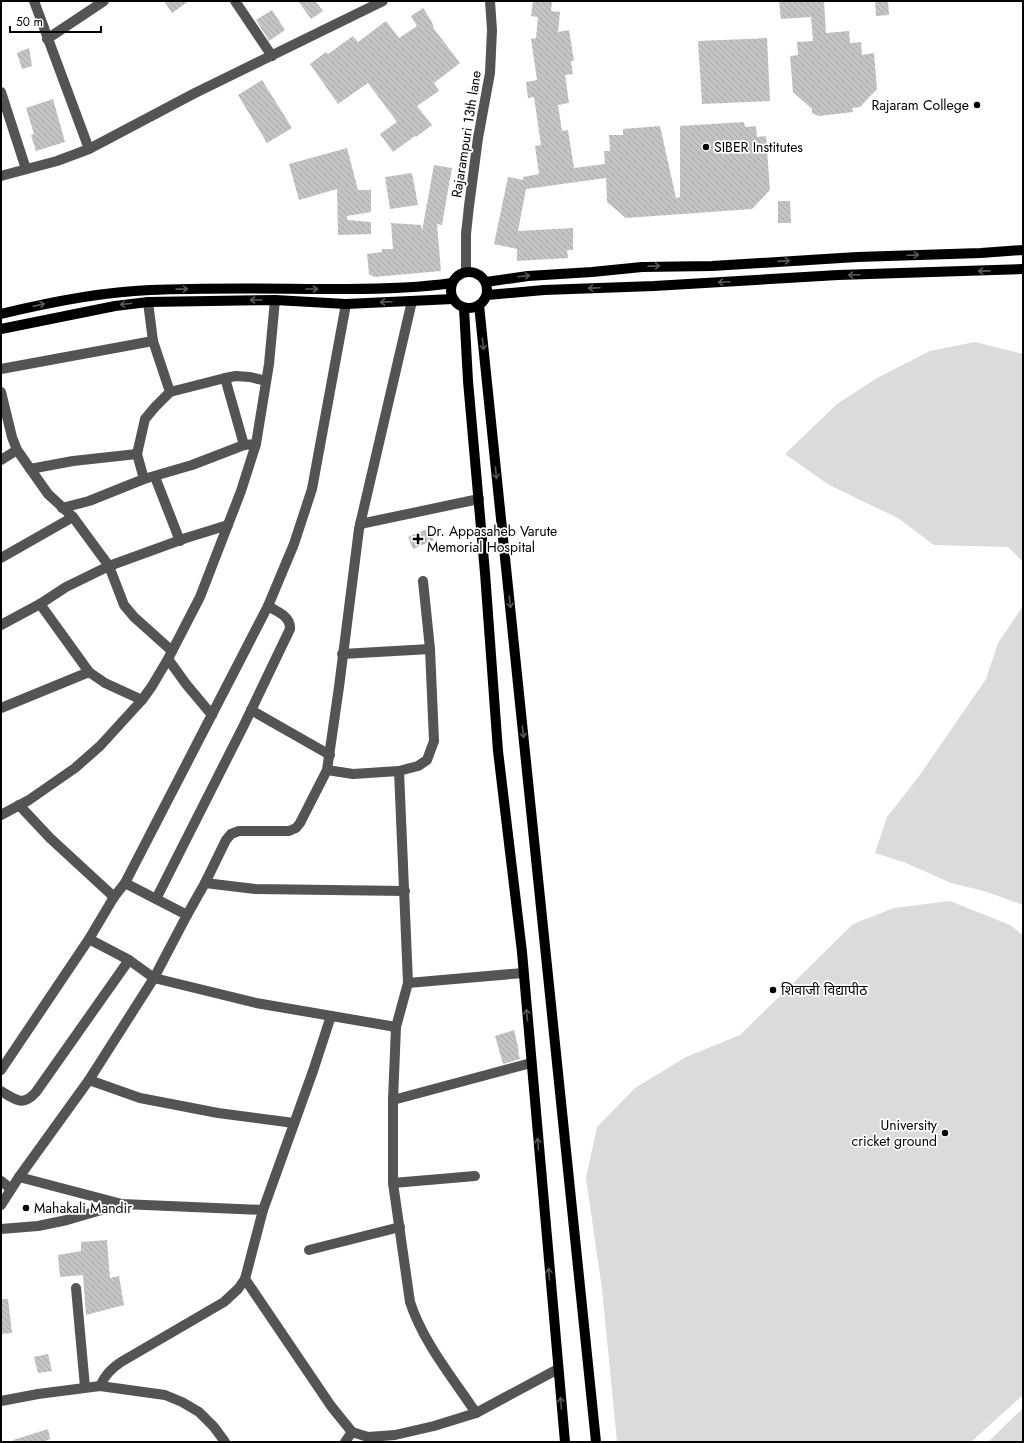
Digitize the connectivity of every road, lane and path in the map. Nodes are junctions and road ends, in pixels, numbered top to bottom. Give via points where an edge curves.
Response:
1 (34, 1) edge
2 (104, 1) edge
3 (235, 1) edge
4 (384, 1) edge
5 (490, 1) edge
6 (47, 40) junction
7 (272, 56) junction
8 (1, 92) edge
9 (89, 149) junction
10 (26, 169) junction
11 (1, 176) edge
12 (1023, 250) edge
13 (1023, 270) edge
14 (466, 271) junction
15 (486, 282) junction
16 (452, 283) junction
17 (487, 295) junction
18 (453, 299) junction
19 (275, 300) junction
20 (412, 301) junction
21 (148, 302) junction
22 (346, 304) junction
23 (479, 305) junction
24 (464, 308) junction
25 (1, 314) edge
26 (1, 329) edge
27 (153, 341) junction
28 (1, 369) edge
29 (225, 378) junction
30 (266, 381) junction
31 (1, 392) edge
32 (170, 392) junction
33 (256, 444) junction
34 (244, 445) junction
35 (17, 450) junction
36 (137, 454) junction
37 (1, 460) edge
38 (30, 469) junction
39 (155, 477) junction
40 (144, 480) junction
41 (479, 499) junction
42 (62, 508) junction
43 (72, 517) junction
44 (360, 524) junction
45 (228, 525) junction
46 (180, 541) junction
47 (1, 558) edge
48 (109, 566) junction
49 (423, 581) dead end
50 (40, 604) junction
51 (268, 606) junction
52 (1, 625) edge
53 (430, 649) junction
54 (342, 654) junction
55 (170, 655) junction
56 (89, 672) junction
57 (142, 700) junction
58 (1, 708) edge
59 (252, 710) junction
60 (212, 715) junction
61 (330, 754) junction
62 (327, 770) junction
63 (399, 771) junction
64 (19, 805) junction
65 (1, 815) edge
66 (125, 882) junction
67 (205, 883) junction
68 (404, 891) junction
69 (114, 897) junction
70 (156, 899) junction
71 (187, 915) junction
72 (89, 939) junction
73 (129, 960) junction
74 (523, 973) junction
75 (154, 978) junction
76 (408, 983) junction
77 (331, 1016) junction
78 (396, 1027) junction
79 (531, 1063) junction
80 (1, 1070) edge
81 (89, 1080) junction
82 (1, 1091) edge
83 (393, 1100) junction
84 (294, 1123) junction
85 (474, 1176) dead end
86 (19, 1177) junction
87 (1, 1181) edge
88 (394, 1183) junction
89 (11, 1189) junction
90 (122, 1204) junction
91 (1, 1205) edge
92 (263, 1210) junction
93 (400, 1227) junction
94 (1, 1229) edge
95 (309, 1250) dead end
96 (245, 1278) junction
97 (76, 1288) dead end
98 (558, 1369) junction
99 (100, 1386) junction
100 (85, 1387) junction
101 (1, 1401) edge
102 (476, 1413) junction
103 (352, 1432) junction
104 (396, 1439) edge
105 (225, 1442) edge
106 (345, 1442) edge
107 (564, 1442) edge
108 (596, 1442) edge

1 - 6 street
2 - 6 street
3 - 7 street
4 - 7 street
5 - 14 street, Rajarampuri 13th lane via 490,73 469,206
6 - 9 street
7 - 9 street
8 - 10 street
9 - 10 street
10 - 11 street
15 -> 12 main road via 642,267 712,266
13 -> 17 main road via 846,275
14 - 15 main road via 479,274
14 - 16 main road via 458,274
15 - 17 main road
16 - 18 main road via 450,289
25 -> 16 main road via 43,304 149,290 381,289
17 - 23 main road
18 - 20 main road
18 - 24 main road
19 -> 21 main road
19 - 22 main road
19 - 30 street
20 -> 22 main road
20 - 44 street
21 -> 26 main road via 115,306
21 - 27 street
22 - 51 street via 312,489 294,544
23 - 24 main road
23 -> 108 main road
24 - 41 main road
27 - 28 street
27 - 32 street
29 - 30 street via 250,377
29 - 32 street
29 - 34 street
30 - 33 street
31 - 35 street
32 - 36 street via 145,419
33 - 34 street
33 - 45 street
34 - 39 street
35 - 37 street
35 - 38 street
36 - 38 street
36 - 40 street
38 - 42 street
39 - 40 street
39 - 46 street
40 - 42 street via 89,501
41 - 44 street
41 - 74 main road via 498,751
42 - 43 street
43 - 47 street
43 - 48 street
44 - 54 street
45 - 46 street
45 - 55 street via 200,597
46 - 48 street
48 - 50 street via 66,587
48 - 55 street via 124,605
49 - 53 street
50 - 52 street
50 - 56 street
51 - 59 street via 289,619 290,629
51 - 60 street
53 - 54 street
53 - 63 street via 434,741 427,760 418,766
54 - 61 street
55 - 57 street
55 - 60 street via 186,684
56 - 57 street via 105,683
56 - 58 street
57 - 64 street via 100,746 75,768
59 - 61 street
59 - 70 street
60 - 66 street
61 - 62 street
62 - 63 street via 353,774
62 - 67 street via 296,828 289,831 239,831 231,834
63 - 68 street
64 - 65 street
64 - 69 street
66 - 69 street
66 - 70 street
67 - 68 street via 291,891
67 - 71 street
68 - 76 street
69 - 72 street
70 - 71 street
71 - 75 street
72 - 73 street
72 - 80 street
73 - 75 street
73 - 82 street via 36,1092 23,1102
74 - 76 street
79 -> 74 main road
75 - 77 street via 256,1003
75 - 81 street
76 - 78 street
77 - 78 street
77 - 84 street
78 - 83 street
79 - 83 street
98 -> 79 main road
81 - 84 street via 140,1098 218,1113
81 - 86 street
83 - 88 street
84 - 92 street
85 - 88 street
86 - 89 street
86 - 90 street
87 - 89 street
88 - 93 street
89 - 91 street
90 - 92 street
90 - 94 street via 68,1220
92 - 96 street
93 - 95 street
93 - 102 street via 410,1302 416,1320
96 - 99 street via 224,1302 121,1362 104,1378
96 - 103 street via 330,1406
97 - 100 street
98 - 102 street
107 -> 98 main road
99 - 100 street
99 - 105 street via 165,1396 182,1402 199,1412
100 - 101 street
102 - 104 street
103 - 104 street via 368,1437
103 - 106 street

